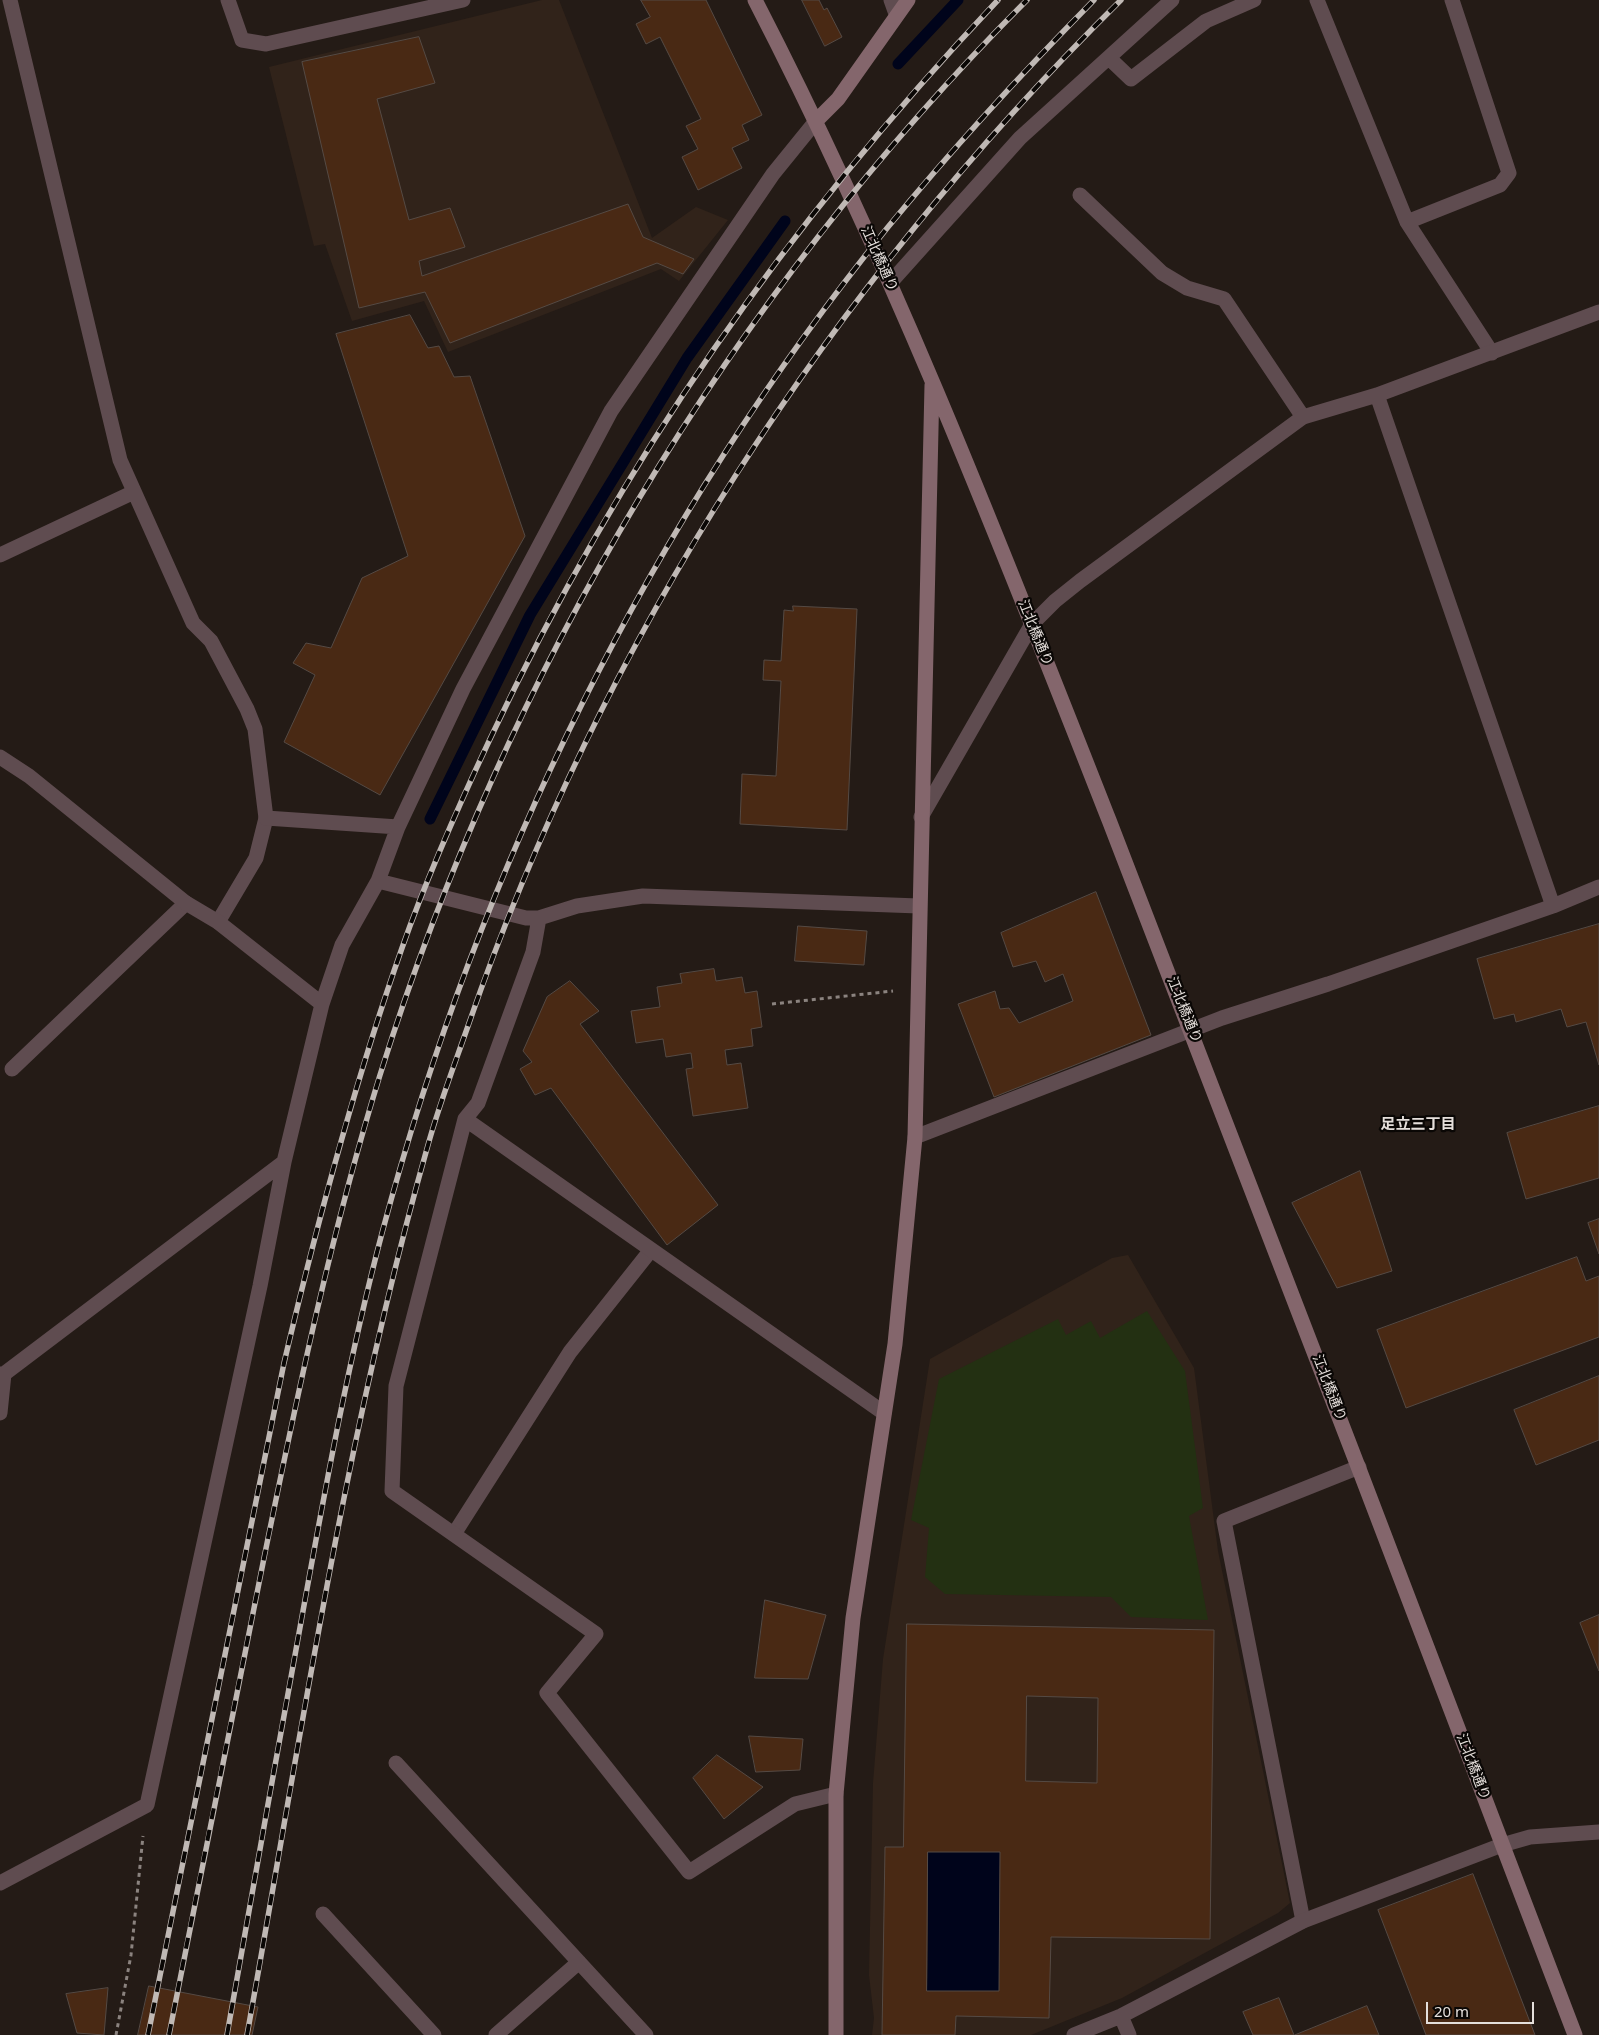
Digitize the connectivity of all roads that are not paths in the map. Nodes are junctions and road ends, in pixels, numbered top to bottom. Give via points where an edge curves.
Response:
1 (10, 0) edge
2 (228, 0) edge
3 (463, 0) edge
4 (755, 0) edge
5 (908, 0) edge
6 (1172, 0) edge
7 (1254, 0) edge
8 (1317, 0) edge
9 (1452, 0) edge
10 (894, 7) edge
11 (1109, 58) junction
12 (816, 121) junction
13 (1080, 196) dead end
14 (1408, 222) junction
15 (890, 283) junction
16 (1599, 312) edge
17 (1492, 353) junction
18 (933, 378) junction
19 (1377, 395) junction
20 (1303, 417) junction
21 (134, 492) junction
22 (0, 555) edge
23 (1032, 624) junction
24 (0, 757) edge
25 (921, 817) junction
26 (266, 818) junction
27 (398, 827) junction
28 (378, 882) junction
29 (1599, 887) edge
30 (186, 902) junction
31 (919, 906) junction
32 (1553, 906) junction
33 (539, 918) junction
34 (218, 922) junction
35 (322, 1004) junction
36 (1192, 1029) junction
37 (12, 1069) dead end
38 (465, 1119) junction
39 (915, 1137) junction
40 (284, 1162) junction
41 (651, 1250) junction
42 (2, 1374) edge
43 (0, 1413) edge
44 (884, 1414) junction
45 (1359, 1467) junction
46 (454, 1534) junction
47 (396, 1762) dead end
48 (836, 1794) junction
49 (1599, 1832) edge
50 (1502, 1845) junction
51 (0, 1883) edge
52 (323, 1914) dead end
53 (1303, 1921) junction
54 (579, 1962) junction
55 (1121, 2016) junction
56 (434, 2035) edge
57 (496, 2035) edge
58 (646, 2035) edge
59 (836, 2035) edge
60 (1074, 2035) edge
61 (1129, 2035) edge
62 (1576, 2035) edge

1 - 21 street via 120,460
2 - 3 street via 242,40 266,44
4 - 12 main road, 江北橋通り
5 - 10 main road
6 - 11 street
7 - 11 street via 1206,21 1131,79
8 - 14 street
9 - 14 street via 1509,173 1500,185
10 - 12 main road via 865,62 838,99
11 - 15 street via 1020,138
12 - 15 main road, 江北橋通り
12 - 27 street via 773,174 612,411 463,690
13 - 20 street via 1162,273 1187,288 1224,299
14 - 17 street
15 - 18 main road, 江北橋通り
16 - 17 street
17 - 19 street
18 - 23 main road, 江北橋通り
18 - 25 main road
19 - 20 street
19 - 32 street
20 - 23 street via 1080,581
21 - 22 street
21 - 26 street via 193,623 211,641 247,709 255,729
23 - 25 street
23 - 36 main road, 江北橋通り
24 - 30 street via 29,776
25 - 31 main road
26 - 27 street
26 - 34 street via 256,858
27 - 28 street
28 - 33 street via 526,918
28 - 35 street via 342,945
29 - 32 street
30 - 34 street
30 - 37 street
31 - 33 street via 643,896 577,906
31 - 39 main road
32 - 36 street
33 - 38 street via 533,952 478,1103
34 - 35 street
35 - 40 street
36 - 39 street
36 - 45 main road, 江北橋通り
38 - 41 street
38 - 46 street via 396,1386 392,1491
39 - 44 main road via 895,1344
40 - 42 street
40 - 51 street via 147,1806
41 - 44 street
41 - 46 street via 570,1352
42 - 43 street
44 - 48 main road via 853,1618
45 - 50 main road, 江北橋通り
45 - 53 street via 1224,1521
46 - 48 street via 596,1634 547,1693 689,1872 795,1804
47 - 54 street
48 - 59 main road
49 - 50 street via 1530,1837
50 - 53 street
50 - 62 main road, 江北橋通り
52 - 56 street
53 - 55 street
54 - 57 street
54 - 58 street
55 - 60 street
55 - 61 street

